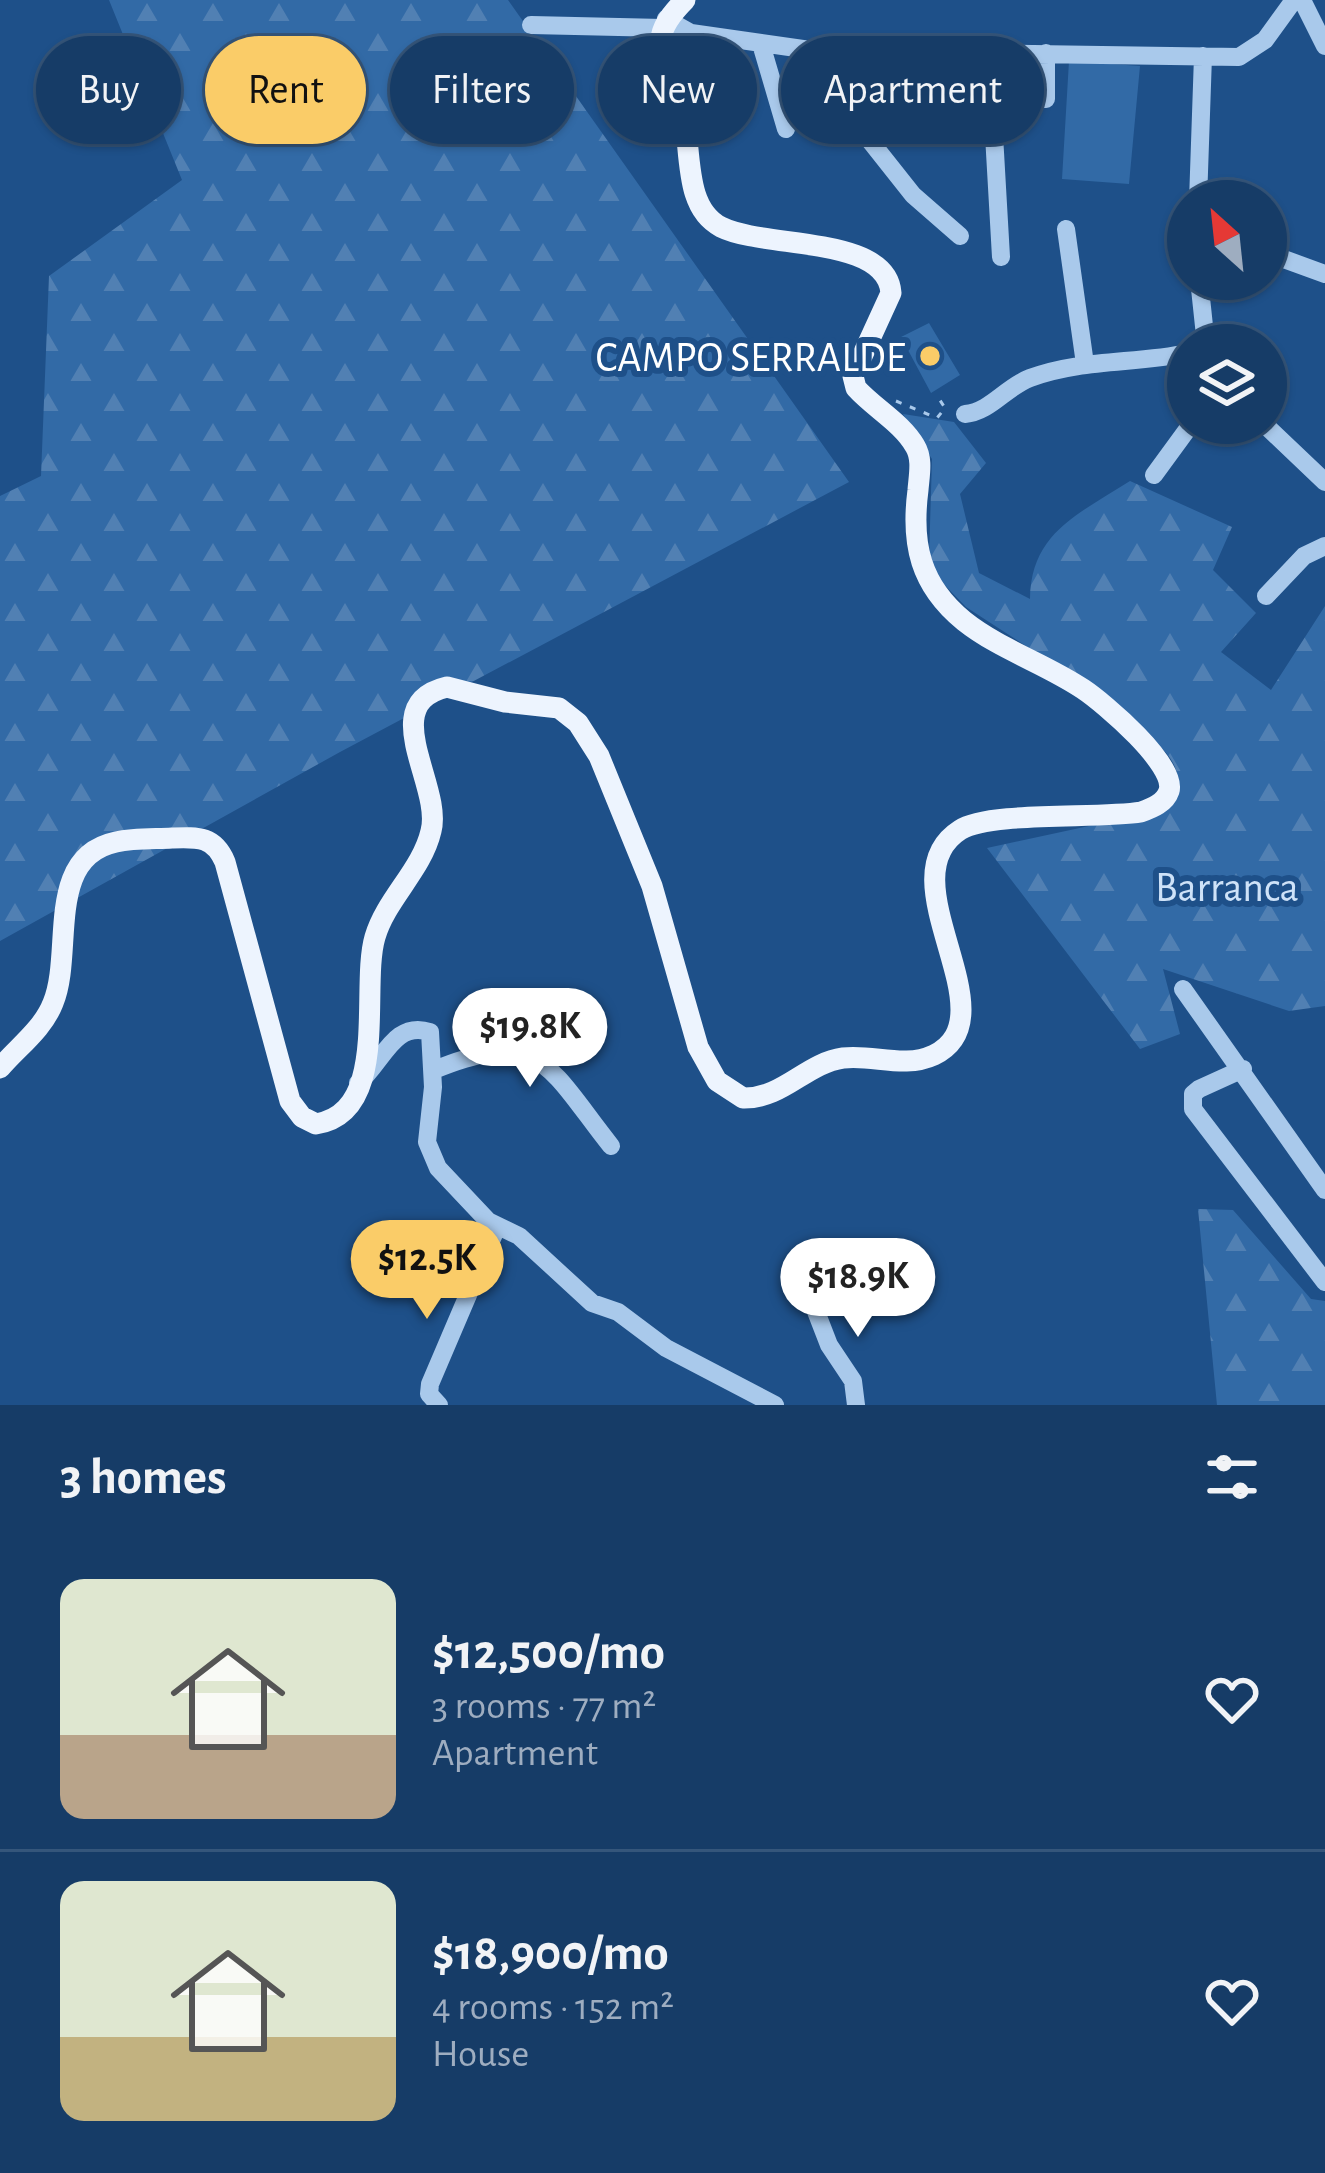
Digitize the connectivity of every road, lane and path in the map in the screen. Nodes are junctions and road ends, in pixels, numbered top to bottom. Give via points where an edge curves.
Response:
1 (685, 0) edge
2 (1298, 0) edge
3 (664, 23) junction
4 (531, 26) dead end
5 (760, 44) junction
6 (781, 46) edge
7 (1325, 46) edge
8 (1046, 53) joint
9 (1203, 56) junction
10 (781, 113) edge
11 (873, 144) edge
12 (1199, 180) edge
13 (1066, 230) dead end
14 (960, 236) dead end
15 (1001, 256) dead end
16 (1287, 260) edge
17 (1325, 274) edge
18 (1167, 355) edge
19 (1085, 364) junction
20 (936, 394) dead end
21 (894, 400) dead end
22 (965, 414) dead end
23 (1177, 444) edge
24 (1285, 444) edge
25 (1154, 475) dead end
26 (1325, 482) edge
27 (1325, 546) edge
28 (1267, 596) dead end
29 (1184, 989) dead end
30 (0, 1068) edge
31 (434, 1070) junction
32 (1244, 1070) junction
33 (358, 1083) junction
34 (611, 1146) dead end
35 (1325, 1190) edge
36 (497, 1227) junction
37 (1325, 1282) edge
38 (805, 1283) dead end
39 (439, 1405) edge
40 (775, 1405) edge
41 (856, 1405) edge

1 - 3 main road
2 - 7 street
2 - 9 street via 1254,51
3 - 4 street
3 - 5 street
3 - 33 main road via 659,42 690,136 701,211 749,238 862,254 890,279 853,376 917,447 914,538 944,600 966,622 1085,691 1161,762 1168,794 1141,812 985,821 955,833 938,853 933,884 961,998 947,1043 904,1062 832,1060 784,1089 743,1098 717,1081 698,1047 652,886 578,723 550,706 438,688 416,706 412,724 432,829 375,937 368,1050
5 - 6 street
5 - 10 street
8 - 9 street
8 - 15 street via 1046,99 992,100
9 - 12 street
11 - 14 street
13 - 19 street
16 - 17 street
18 - 19 street
19 - 22 street via 1028,378
20 - 21 path via 945,408 937,418
23 - 25 street
24 - 26 street
27 - 28 street via 1304,556
29 - 32 street
30 - 33 main road via 55,1000 78,867 117,842 193,837 210,841 225,862 296,1110 316,1124 336,1119 351,1107
31 - 33 street via 432,1036 412,1029
31 - 34 street via 502,1052 532,1055
31 - 36 street via 428,1150
32 - 35 street
32 - 37 street via 1199,1089 1193,1109
36 - 39 street via 430,1384
36 - 40 street via 519,1236 592,1303
38 - 41 street via 853,1381

